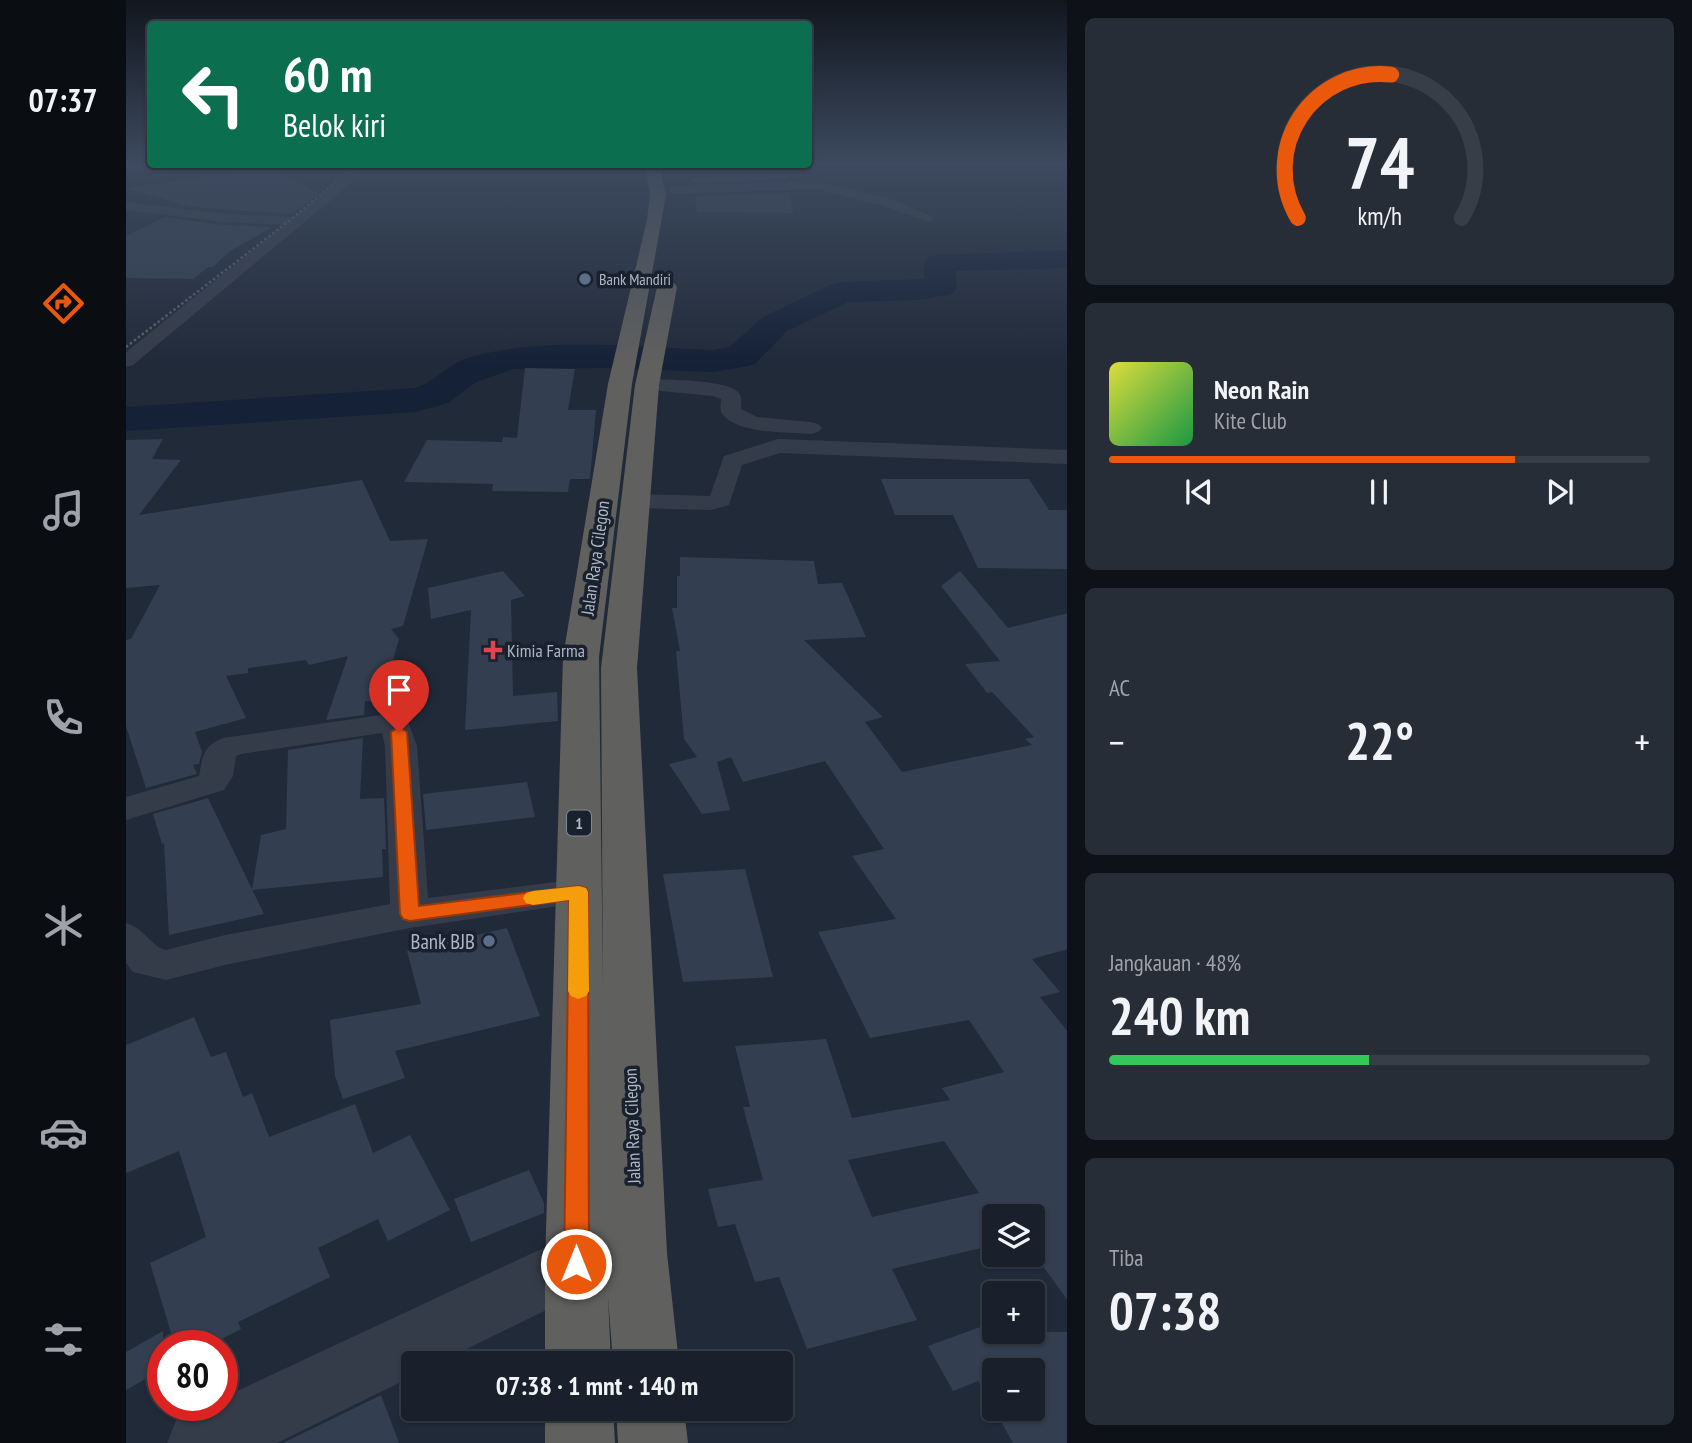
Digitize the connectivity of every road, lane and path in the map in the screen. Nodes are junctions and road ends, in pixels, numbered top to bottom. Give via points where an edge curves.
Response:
1 (286, 230) edge
2 (653, 230) edge
3 (671, 265) dead end
4 (126, 361) edge
5 (637, 368) junction
6 (731, 412) junction
7 (776, 436) junction
8 (1067, 440) edge
9 (1067, 457) edge
10 (732, 461) junction
11 (636, 500) junction
12 (126, 809) edge
13 (579, 892) junction
14 (410, 914) junction
15 (126, 937) edge
16 (606, 1258) junction
17 (582, 1351) edge
18 (641, 1351) edge
19 (579, 1421) edge
20 (651, 1421) edge
21 (202, 1443) edge
22 (580, 1443) edge
23 (653, 1443) edge

1 - 4 street
2 - 5 highway, 1 via 640,300
3 - 5 highway, 1
5 - 6 street via 731,396
5 - 11 highway, Jalan Raya Cilegon / 1
5 - 13 highway, Jalan Raya Cilegon / 1 via 581,657
6 - 7 street
6 - 10 street
7 - 8 street
7 - 9 street
7 - 10 street
10 - 11 street via 721,499 711,503
11 - 16 highway, Jalan Raya Cilegon / 1 via 619,668
12 - 14 street via 212,783 220,751 234,745 392,724 401,746
13 - 14 street
13 - 16 highway, Jalan Raya Cilegon / 1
14 - 15 street via 166,965 147,961
16 - 17 highway, Jalan Raya Cilegon / 1
16 - 18 highway, Jalan Raya Cilegon / 1
16 - 21 street
19 - 22 highway
20 - 23 highway

